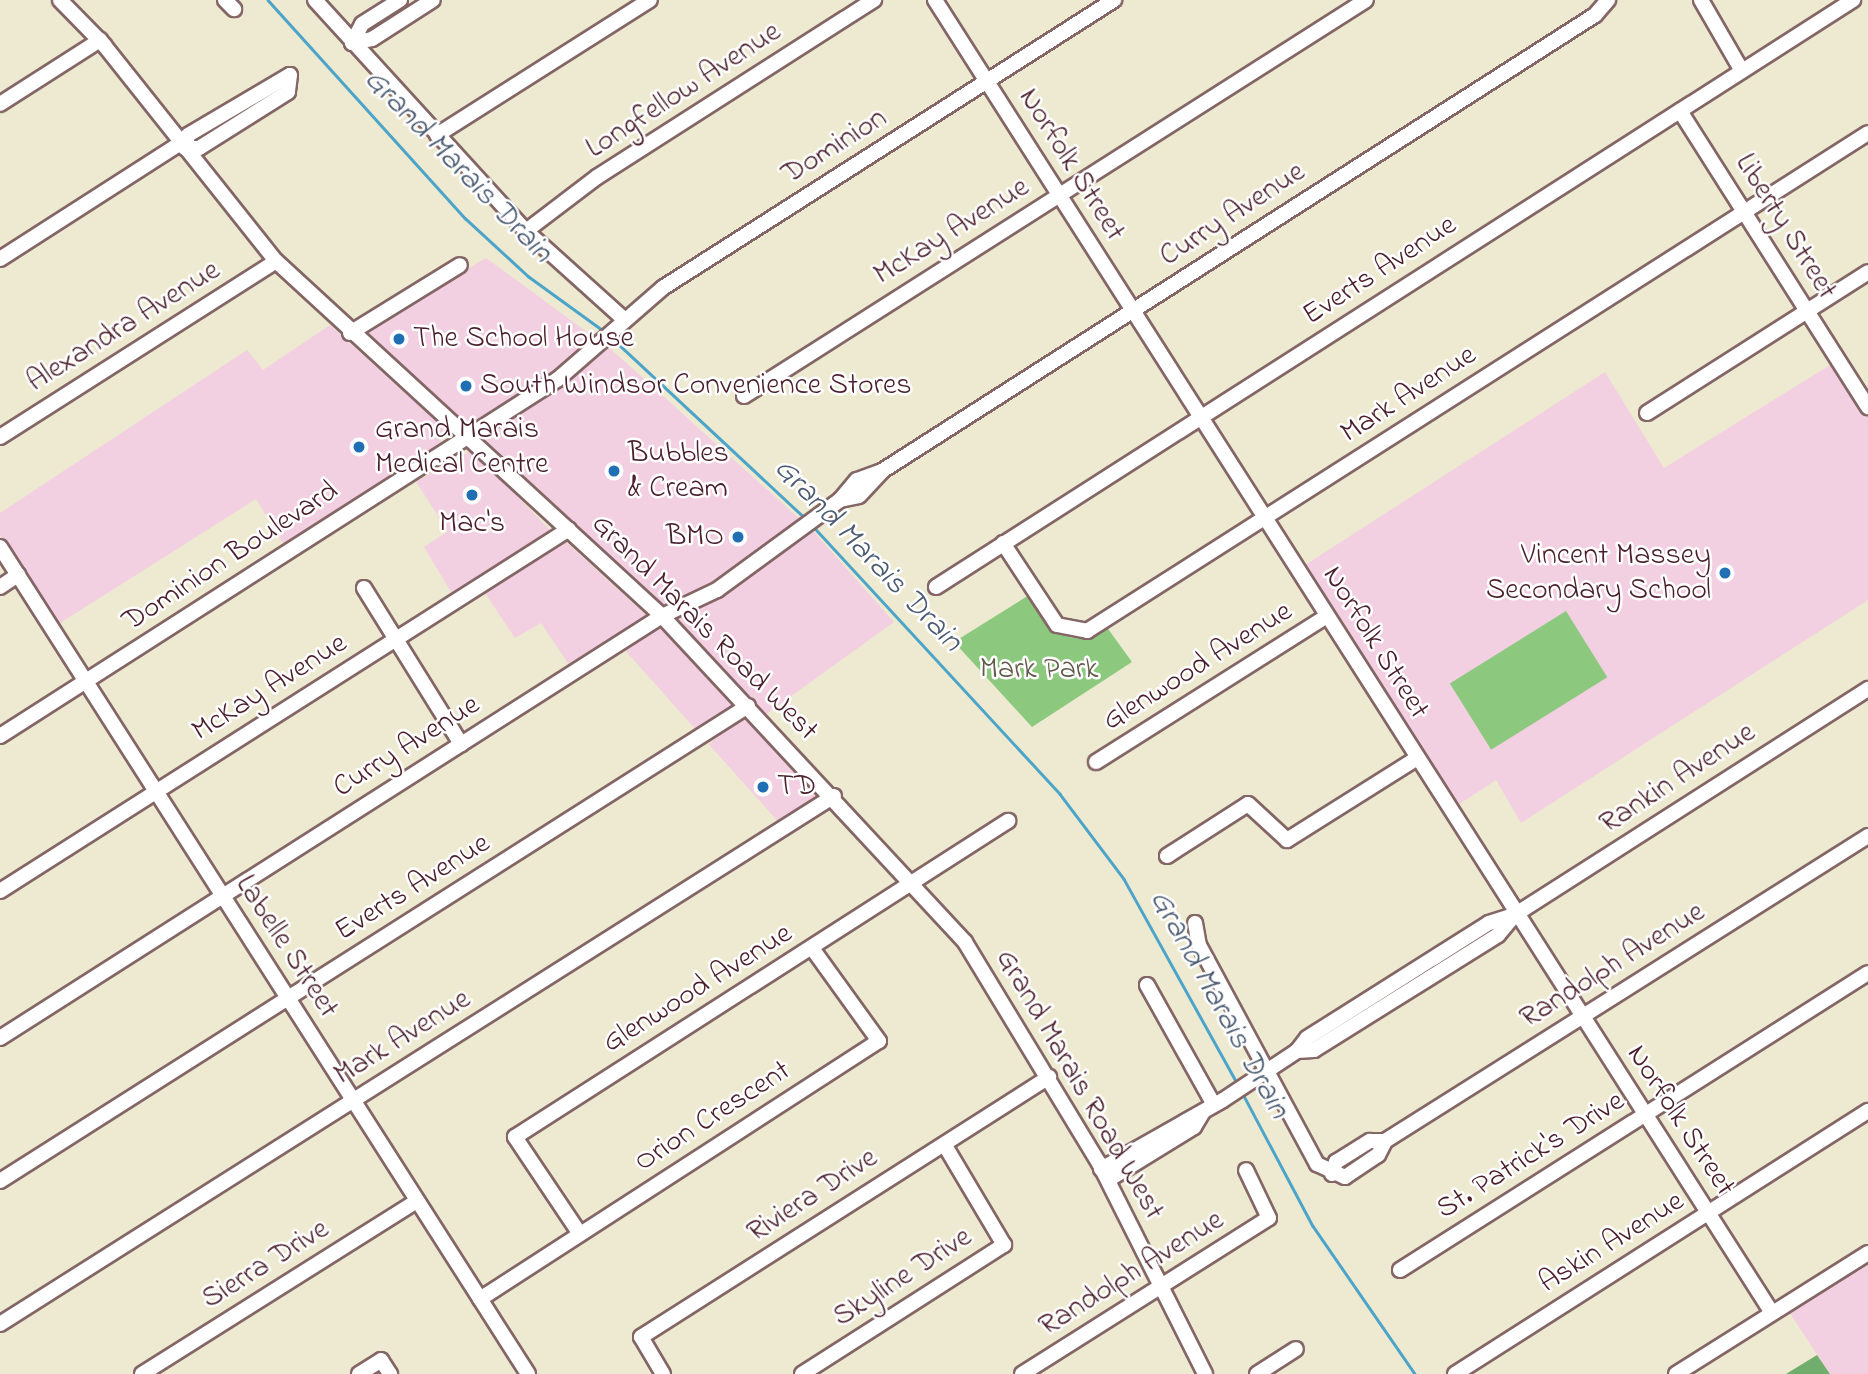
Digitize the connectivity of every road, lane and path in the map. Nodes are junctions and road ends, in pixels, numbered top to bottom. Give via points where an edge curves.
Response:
1 (60, 0) edge
2 (315, 0) edge
3 (400, 0) edge
4 (433, 0) edge
5 (650, 0) edge
6 (874, 0) edge
7 (935, 0) edge
8 (1114, 0) edge
9 (1366, 0) edge
10 (1608, 0) edge
11 (1700, 0) edge
12 (1853, 0) edge
13 (100, 40) junction
14 (352, 43) junction
15 (1742, 71) junction
16 (986, 81) junction
17 (0, 104) edge
18 (1680, 111) junction
19 (1868, 133) edge
20 (437, 135) junction
21 (183, 146) junction
22 (1059, 195) junction
23 (1744, 212) junction
24 (526, 231) junction
25 (0, 259) edge
26 (275, 261) junction
27 (460, 265) dead end
28 (1868, 272) edge
29 (1132, 311) junction
30 (1807, 311) junction
31 (625, 320) junction
32 (350, 333) junction
33 (594, 350) joint
34 (744, 396) dead end
35 (1868, 407) edge
36 (1647, 413) dead end
37 (1200, 417) junction
38 (0, 437) edge
39 (467, 438) junction
40 (1264, 518) junction
41 (569, 529) junction
42 (1003, 543) junction
43 (0, 547) edge
44 (18, 575) junction
45 (0, 587) edge
46 (936, 587) dead end
47 (364, 588) dead end
48 (1327, 616) junction
49 (662, 617) junction
50 (396, 639) junction
51 (85, 682) junction
52 (1868, 689) edge
53 (748, 706) junction
54 (0, 736) edge
55 (461, 744) junction
56 (1417, 758) junction
57 (1097, 762) dead end
58 (156, 792) junction
59 (834, 796) junction
60 (1008, 821) dead end
61 (1868, 836) edge
62 (1167, 856) dead end
63 (913, 883) junction
64 (0, 891) edge
65 (222, 895) junction
66 (1516, 914) junction
67 (1195, 923) dead end
68 (812, 947) junction
69 (1868, 973) edge
70 (1147, 985) dead end
71 (288, 998) junction
72 (1582, 1016) junction
73 (0, 1038) edge
74 (1264, 1073) junction
75 (1049, 1077) junction
76 (353, 1100) junction
77 (1213, 1106) junction
78 (1868, 1111) edge
79 (1645, 1115) junction
80 (944, 1144) junction
81 (1246, 1170) dead end
82 (1105, 1175) junction
83 (0, 1181) edge
84 (417, 1201) junction
85 (1708, 1213) junction
86 (580, 1234) junction
87 (1868, 1253) edge
88 (1400, 1270) dead end
89 (1159, 1286) junction
90 (480, 1299) junction
91 (1772, 1313) junction
92 (0, 1324) edge
93 (1296, 1349) dead end
94 (142, 1374) edge
95 (359, 1374) edge
96 (390, 1374) edge
97 (528, 1374) edge
98 (663, 1374) edge
99 (802, 1374) edge
100 (1022, 1374) edge
101 (1205, 1374) edge
102 (1257, 1374) edge
103 (1455, 1374) edge
104 (1676, 1374) edge

1 - 13 street, Grand Marais Road West
2 - 14 street
3 - 14 street via 362,24
4 - 14 street via 372,39
5 - 20 street
6 - 24 street, Longfellow Avenue via 597,177
7 - 16 street, Norfolk Street
8 - 16 street, Dominion
9 - 22 street, McKay Avenue
10 - 29 street, Curry Avenue via 1595,15
11 - 15 street
12 - 15 street, Everts Avenue
13 - 17 street
13 - 21 street, Grand Marais Road West
14 - 20 street
15 - 18 street, Everts Avenue
16 - 22 street, Norfolk Street
16 - 31 street, Dominion via 664,287
18 - 23 street, Liberty Street
18 - 37 street, Everts Avenue
19 - 23 street, Mark Avenue
20 - 24 street
21 - 21 street via 199,148 288,92 294,81 281,76 188,135
21 - 25 street
21 - 26 street, Grand Marais Road West
22 - 29 street, Norfolk Street
22 - 34 street, McKay Avenue
23 - 30 street, Liberty Street
23 - 40 street, Mark Avenue
24 - 31 street
26 - 32 street, Grand Marais Road West
26 - 38 street, Alexandra Avenue
27 - 32 street
28 - 30 street
29 - 37 street, Norfolk Street
29 - 49 street, Curry Avenue via 882,471 857,480 835,504 725,584
30 - 35 street, Liberty Street
30 - 36 street
31 - 33 street, Dominion
32 - 39 street, Grand Marais Road West
33 - 39 street, Dominion Boulevard
37 - 40 street, Norfolk Street
37 - 42 street, Everts Avenue
39 - 41 street, Grand Marais Road West
39 - 51 street, Dominion Boulevard
40 - 42 street, Mark Avenue via 1087,631 1057,625
40 - 48 street, Norfolk Street
41 - 49 street, Grand Marais Road West
41 - 50 street, McKay Avenue
42 - 46 street, Everts Avenue
43 - 44 street, Labelle Street
44 - 45 street
44 - 51 street, Labelle Street
47 - 50 street
48 - 56 street, Norfolk Street
48 - 57 street, Glenwood Avenue
49 - 53 street, Grand Marais Road West
49 - 55 street, Curry Avenue
50 - 55 street
50 - 58 street, McKay Avenue
51 - 54 street, Dominion Boulevard
51 - 58 street, Labelle Street
52 - 66 street, Rankin Avenue
53 - 59 street, Grand Marais Road West
53 - 71 street, Everts Avenue
55 - 65 street, Curry Avenue
56 - 62 street via 1287,840 1248,804
56 - 66 street, Norfolk Street
58 - 64 street, McKay Avenue
58 - 65 street, Labelle Street
59 - 63 street, Grand Marais Road West
59 - 76 street, Mark Avenue
60 - 63 street, Glenwood Avenue
61 - 72 street, Randolph Avenue
63 - 68 street, Glenwood Avenue
63 - 75 street, Grand Marais Road West via 977,958
65 - 71 street, Labelle Street
65 - 73 street, Curry Avenue
66 - 72 street, Norfolk Street
66 - 74 street, Rankin Avenue via 1489,923 1307,1038 1297,1051
67 - 74 street via 1199,945
68 - 86 street, Glenwood Avenue via 515,1137
68 - 86 street, Orion Crescent via 878,1041
69 - 79 street, St. Patrick's Drive
70 - 77 street
71 - 76 street, Labelle Street
71 - 83 street, Everts Avenue
72 - 74 street, Randolph Avenue via 1385,1141 1378,1155 1345,1177 1317,1164
72 - 79 street, Norfolk Street
74 - 77 street, Rankin Avenue
75 - 80 street, Riviera Drive
75 - 82 street, Grand Marais Road West
76 - 84 street, Labelle Street
76 - 92 street, Mark Avenue
77 - 82 street, Rankin Avenue via 1194,1127
78 - 85 street, Askin Avenue
79 - 85 street, Norfolk Street
79 - 88 street, St. Patrick's Drive
80 - 98 street, Riviera Drive via 641,1337
80 - 99 street, Skyline Drive via 1003,1245
81 - 89 street, Randolph Avenue via 1269,1218
82 - 89 street, Grand Marais Road West
84 - 90 street, Labelle Street
84 - 94 street, Sierra Drive
85 - 91 street, Norfolk Street
85 - 103 street, Askin Avenue
86 - 90 street, Orion Crescent
87 - 91 street
89 - 100 street, Randolph Avenue
89 - 101 street, Grand Marais Road West
90 - 97 street, Labelle Street
91 - 104 street
93 - 102 street
95 - 96 street via 381,1360

